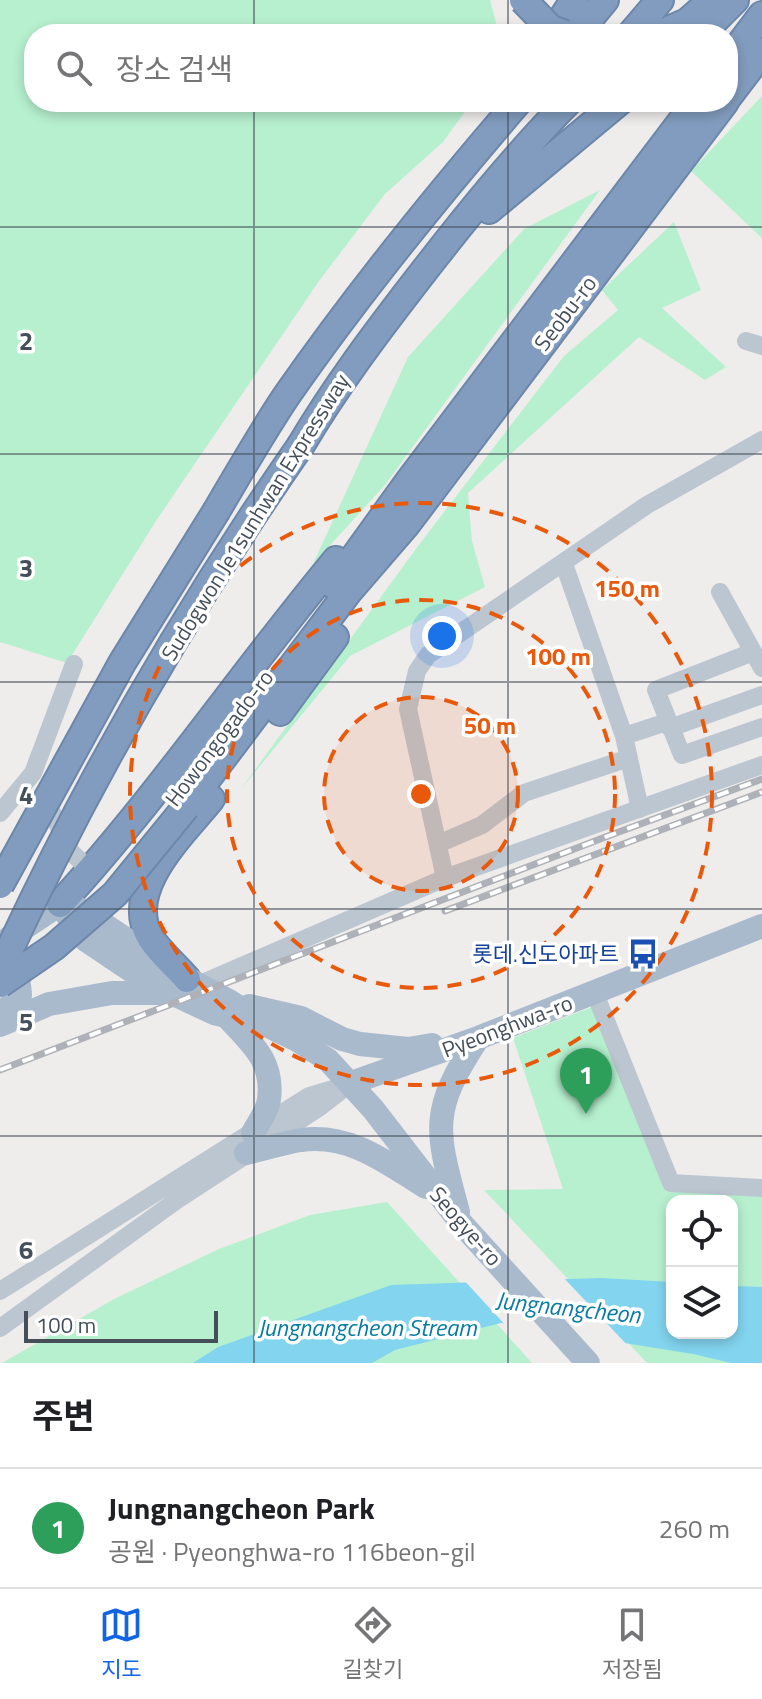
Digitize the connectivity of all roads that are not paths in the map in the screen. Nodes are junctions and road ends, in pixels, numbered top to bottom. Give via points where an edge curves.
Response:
1 (523, 0) edge
2 (574, 0) edge
3 (605, 0) edge
4 (660, 0) edge
5 (712, 0) edge
6 (735, 0) edge
7 (762, 15) edge
8 (546, 24) edge
9 (558, 24) edge
10 (585, 24) edge
11 (640, 24) edge
12 (682, 24) edge
13 (711, 24) edge
14 (738, 47) edge
15 (762, 52) edge
16 (738, 84) edge
17 (500, 112) edge
18 (509, 112) edge
19 (559, 112) edge
20 (607, 112) edge
21 (688, 112) edge
22 (717, 112) edge
23 (466, 163) junction
24 (438, 253) junction
25 (762, 440) edge
26 (409, 481) junction
27 (406, 525) junction
28 (564, 564) junction
29 (720, 592) dead end
30 (758, 660) edge
31 (74, 664) dead end
32 (762, 695) edge
33 (668, 725) junction
34 (762, 727) edge
35 (624, 736) junction
36 (629, 758) junction
37 (762, 765) edge
38 (33, 773) junction
39 (180, 803) junction
40 (640, 809) junction
41 (0, 813) edge
42 (120, 835) junction
43 (438, 844) junction
44 (90, 870) junction
45 (154, 871) junction
46 (445, 878) junction
47 (0, 885) edge
48 (60, 904) junction
49 (762, 926) edge
50 (0, 944) edge
51 (0, 967) edge
52 (175, 981) junction
53 (0, 984) edge
54 (594, 991) junction
55 (228, 1010) junction
56 (0, 1016) edge
57 (0, 1025) edge
58 (478, 1038) junction
59 (351, 1083) junction
60 (250, 1143) junction
61 (762, 1188) edge
62 (440, 1197) junction
63 (461, 1223) junction
64 (0, 1291) edge
65 (0, 1328) edge
66 (588, 1363) edge

1 - 8 highway, bridge
2 - 9 highway
3 - 10 highway
4 - 11 highway
5 - 12 highway
6 - 13 highway
7 - 14 highway
15 - 16 highway, Seobu-ro
17 - 23 highway
18 - 23 highway, Sudogwon Je1sunhwan Expressway
19 - 24 highway, Sudogwon Je1sunhwan Expressway
20 - 24 highway
21 - 26 highway, Seobu-ro
22 - 27 highway, Seobu-ro
23 - 47 highway, Sudogwon Je1sunhwan Expressway, bridge via 286,397 122,663
24 - 51 highway, Sudogwon Je1sunhwan Expressway, bridge via 346,372 223,561 52,861
25 - 28 street via 647,505
26 - 39 highway, Howongogado-ro
26 - 42 highway via 277,631
27 - 39 highway, Howongogado-ro
27 - 45 highway via 310,673
28 - 35 street
28 - 43 street via 440,644 417,671 408,709
29 - 30 street
30 - 33 street via 656,690
31 - 38 street
32 - 33 street
33 - 34 street via 682,755
33 - 35 street
35 - 36 street
36 - 40 street
36 - 43 street via 524,793 482,825
37 - 40 street
38 - 41 street
38 - 44 street via 71,852
39 - 51 highway, Howongogado-ro via 106,881
39 - 53 highway, Howongogado-ro, bridge via 115,894 54,947
40 - 46 street
42 - 44 highway
42 - 45 highway via 121,857 142,871
43 - 46 street
44 - 48 highway
45 - 52 highway via 145,893 145,926
46 - 52 street
48 - 50 main road
48 - 52 main road via 89,912
49 - 54 main road, Pyeonghwa-ro
51 - 56 main road via 12,967 20,995
52 - 55 main road
52 - 57 main road via 49,1004
54 - 58 main road, Pyeonghwa-ro
54 - 61 street via 671,1183
55 - 58 main road via 301,1018 360,1044 409,1049
55 - 59 main road via 297,1040
55 - 60 main road via 262,1055 268,1074 269,1101
58 - 59 main road, Pyeonghwa-ro
58 - 63 main road via 452,1080 439,1134
59 - 60 street via 320,1107
59 - 62 main road, Seogye-ro
60 - 62 main road via 339,1141 364,1149
60 - 64 street
60 - 65 street
62 - 63 main road, Seogye-ro
63 - 66 main road, Seogye-ro

